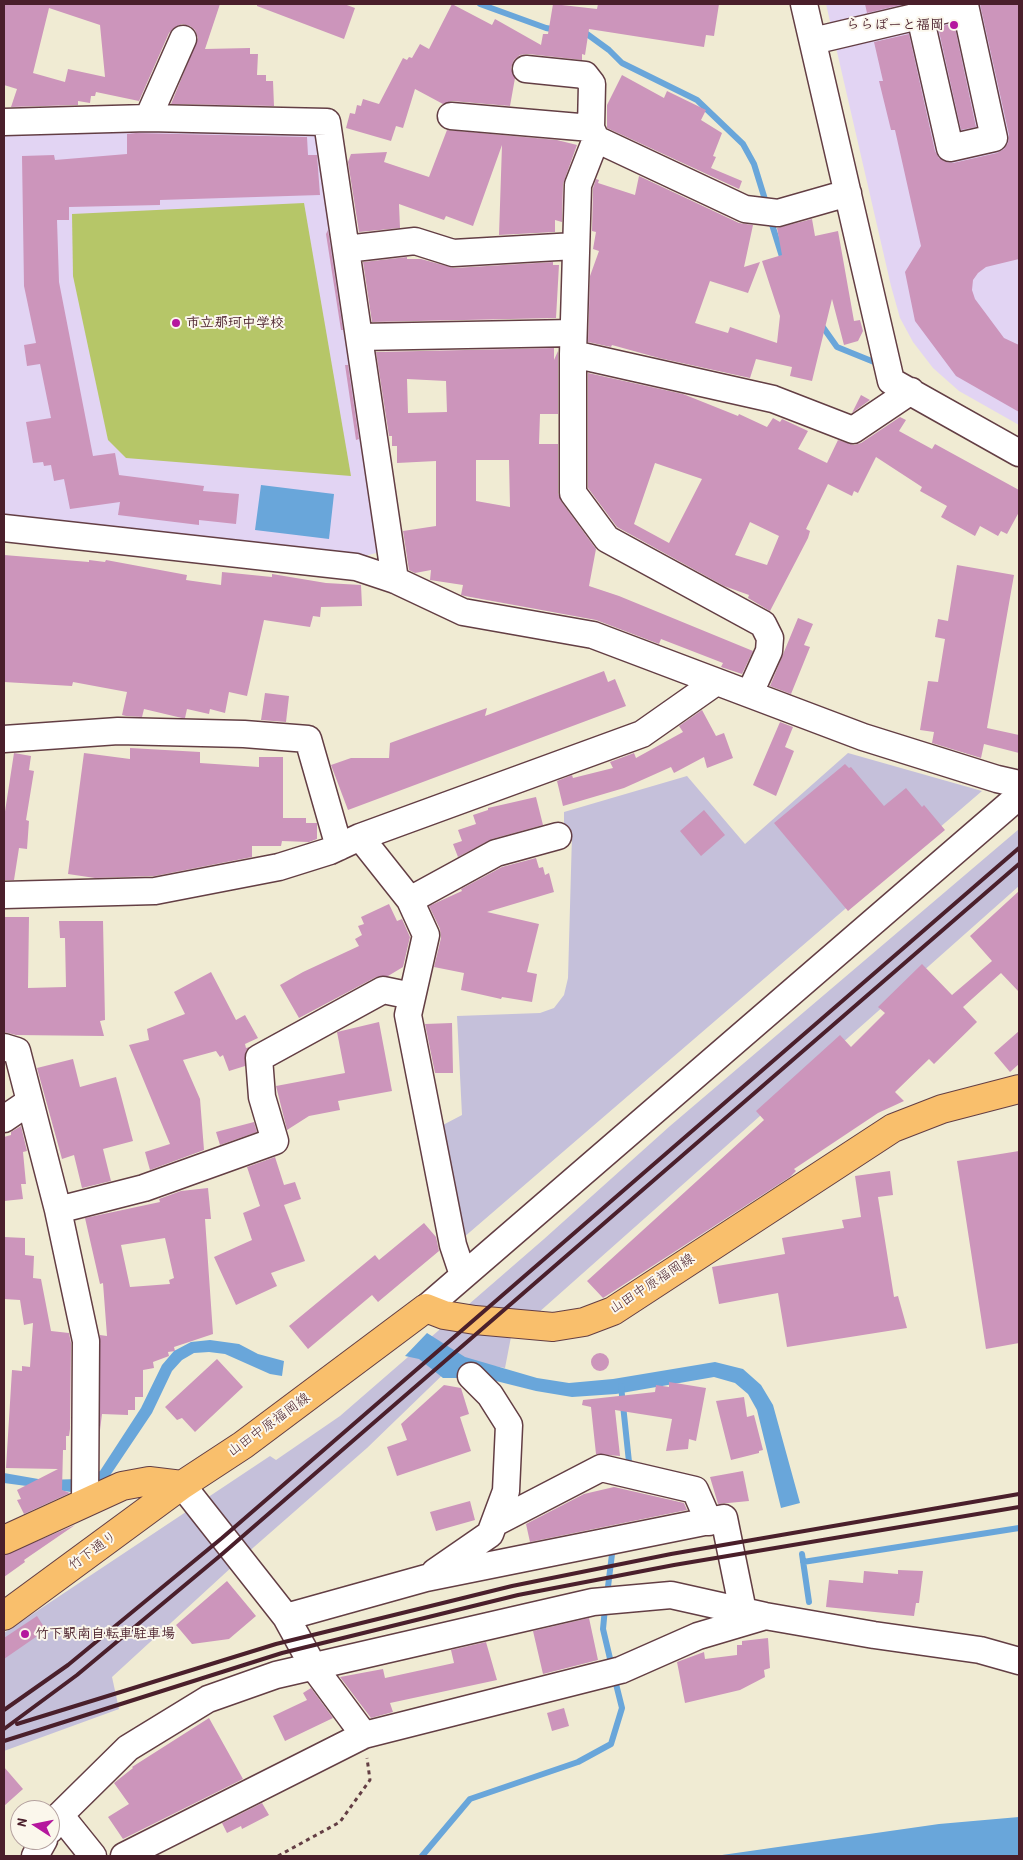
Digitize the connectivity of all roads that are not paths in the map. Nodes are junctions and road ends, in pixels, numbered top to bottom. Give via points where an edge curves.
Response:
1 (804, 4) edge
2 (920, 16) junction
3 (183, 39) dead end
4 (820, 40) junction
5 (526, 69) dead end
6 (451, 116) dead end
7 (148, 118) junction
8 (4, 122) edge
9 (594, 134) junction
10 (848, 194) junction
11 (575, 246) junction
12 (346, 249) junction
13 (360, 337) junction
14 (573, 343) junction
15 (911, 391) junction
16 (1019, 453) edge
17 (4, 528) edge
18 (395, 580) junction
19 (716, 682) junction
20 (750, 693) junction
21 (4, 739) edge
22 (1019, 784) edge
23 (1019, 796) edge
24 (558, 836) dead end
25 (349, 842) junction
26 (4, 895) edge
27 (410, 900) junction
28 (412, 996) junction
29 (4, 1047) edge
30 (1019, 1089) edge
31 (29, 1102) junction
32 (4, 1119) edge
33 (58, 1210) junction
34 (463, 1275) junction
35 (426, 1308) junction
36 (471, 1376) dead end
37 (182, 1485) junction
38 (86, 1486) junction
39 (709, 1522) junction
40 (495, 1523) junction
41 (4, 1540) edge
42 (426, 1578) junction
43 (754, 1614) junction
44 (4, 1616) edge
45 (286, 1617) junction
46 (1019, 1662) edge
47 (313, 1666) junction
48 (364, 1736) junction
49 (60, 1818) edge
50 (60, 1827) edge
51 (93, 1856) edge
52 (124, 1856) edge

1 - 4 street
2 - 2 street via 965,4 994,138 950,148
2 - 4 street
3 - 7 street
4 - 10 street
5 - 9 street via 585,75 592,84
6 - 9 street
7 - 8 street
7 - 12 street via 326,122
9 - 10 street via 745,209 778,213
9 - 11 street via 578,185
10 - 15 street via 891,380
11 - 12 street via 453,253 415,241
11 - 14 street
12 - 13 street
13 - 14 street
13 - 18 street
14 - 15 street via 773,399 853,430
14 - 20 street via 573,493 607,539 763,624 770,638 769,651
15 - 16 street
17 - 18 street via 356,567
18 - 19 street via 463,612 593,635
19 - 20 street
19 - 25 street via 642,734
20 - 22 street via 863,737
21 - 25 street via 118,731 308,739
23 - 34 street
24 - 27 street via 496,853
25 - 26 street via 279,867 155,891
25 - 27 street
27 - 28 street via 426,935
28 - 33 street via 383,990 258,1058 262,1097 275,1141 144,1188
28 - 34 street via 408,1015 453,1245
29 - 31 street via 17,1051
30 - 35 main road, 山田中原福岡線 via 942,1109 893,1128 613,1311 584,1322 553,1327 475,1320 444,1315
31 - 32 street
31 - 33 street
33 - 38 street via 86,1341
34 - 35 street
35 - 37 main road, 山田中原福岡線 via 243,1445
36 - 40 street via 490,1395 509,1425 506,1491
37 - 38 main road via 149,1481 122,1486
37 - 44 main road, 竹下通り
37 - 45 street
38 - 41 main road
39 - 40 street via 695,1490 601,1468
39 - 42 street
39 - 43 street via 724,1518
40 - 42 street via 490,1534
42 - 45 street
43 - 46 street via 980,1650
43 - 47 street via 671,1595 594,1602
43 - 48 street via 621,1670
45 - 47 street
47 - 48 street
47 - 49 street via 276,1675 208,1699 128,1748
48 - 52 street
50 - 51 street

